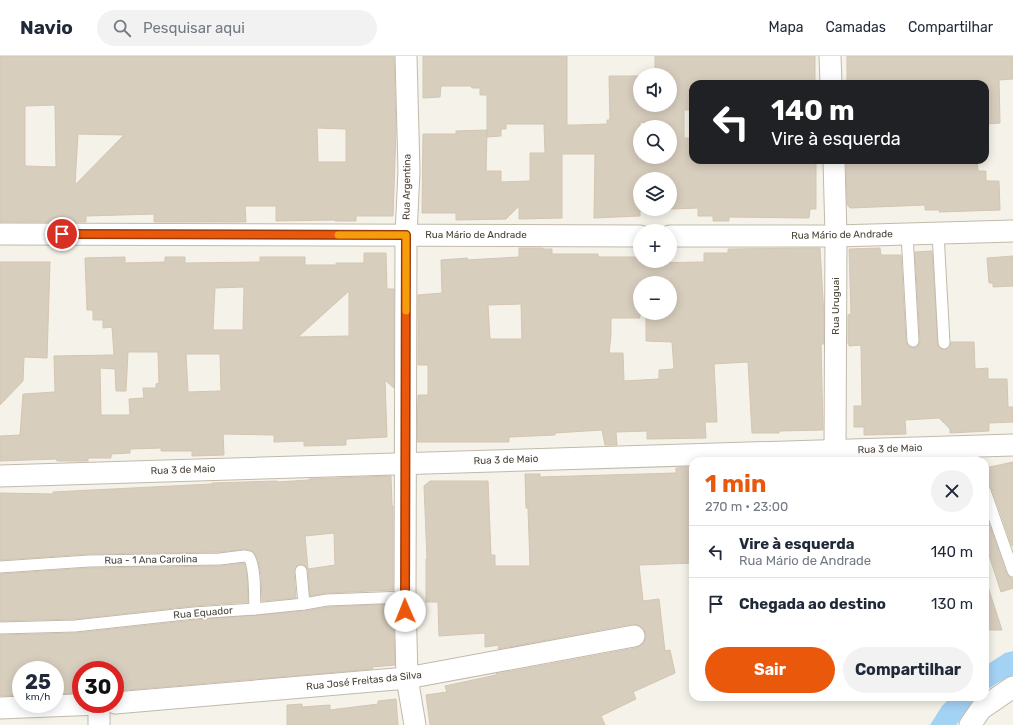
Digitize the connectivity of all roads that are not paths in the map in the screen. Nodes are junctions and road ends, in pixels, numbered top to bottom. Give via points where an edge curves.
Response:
1 (406, 56) edge
2 (830, 56) edge
3 (831, 80) edge
4 (834, 164) edge
5 (1013, 231) edge
6 (938, 233) junction
7 (0, 234) edge
8 (908, 234) junction
9 (406, 235) junction
10 (633, 236) edge
11 (677, 236) edge
12 (836, 236) junction
13 (913, 341) dead end
14 (944, 342) dead end
15 (1013, 446) edge
16 (835, 451) junction
17 (972, 454) edge
18 (405, 463) junction
19 (0, 476) edge
20 (989, 502) edge
21 (0, 567) edge
22 (1013, 571) edge
23 (301, 572) dead end
24 (405, 597) junction
25 (304, 604) junction
26 (255, 609) junction
27 (0, 628) edge
28 (634, 636) dead end
29 (407, 678) junction
30 (1013, 687) edge
31 (124, 702) edge
32 (72, 705) edge
33 (0, 708) edge
34 (99, 713) edge
35 (99, 725) edge
36 (415, 725) edge
37 (970, 725) edge

1 - 9 street, Rua Argentina
2 - 3 street
4 - 12 street, Rua Uruguai
5 - 6 street, Rua Mário de Andrade
6 - 8 street, Rua Mário de Andrade
6 - 14 lane
7 - 9 street, Rua Mário de Andrade
8 - 12 street, Rua Mário de Andrade
8 - 13 lane
9 - 10 street, Rua Mário de Andrade
9 - 18 street, Rua Argentina
11 - 12 street, Rua Mário de Andrade
12 - 16 street, Rua Uruguai
15 - 17 street, Rua 3 de Maio
16 - 17 street, Rua 3 de Maio
16 - 18 street, Rua 3 de Maio
18 - 19 street, Rua 3 de Maio
18 - 24 street, Rua Argentina
20 - 22 lane
21 - 26 lane, Rua - 1 Ana Carolina via 244,556 249,557 253,573
23 - 25 lane
24 - 25 lane, Rua Equador via 327,600
24 - 29 street, Rua Argentina
25 - 26 lane, Rua Equador
26 - 27 lane, Rua Equador via 75,626
28 - 29 street, Rua José Freitas da Silva
29 - 31 street, Rua José Freitas da Silva
29 - 36 street, Rua Argentina
30 - 37 street via 981,709
32 - 33 street
34 - 35 street

